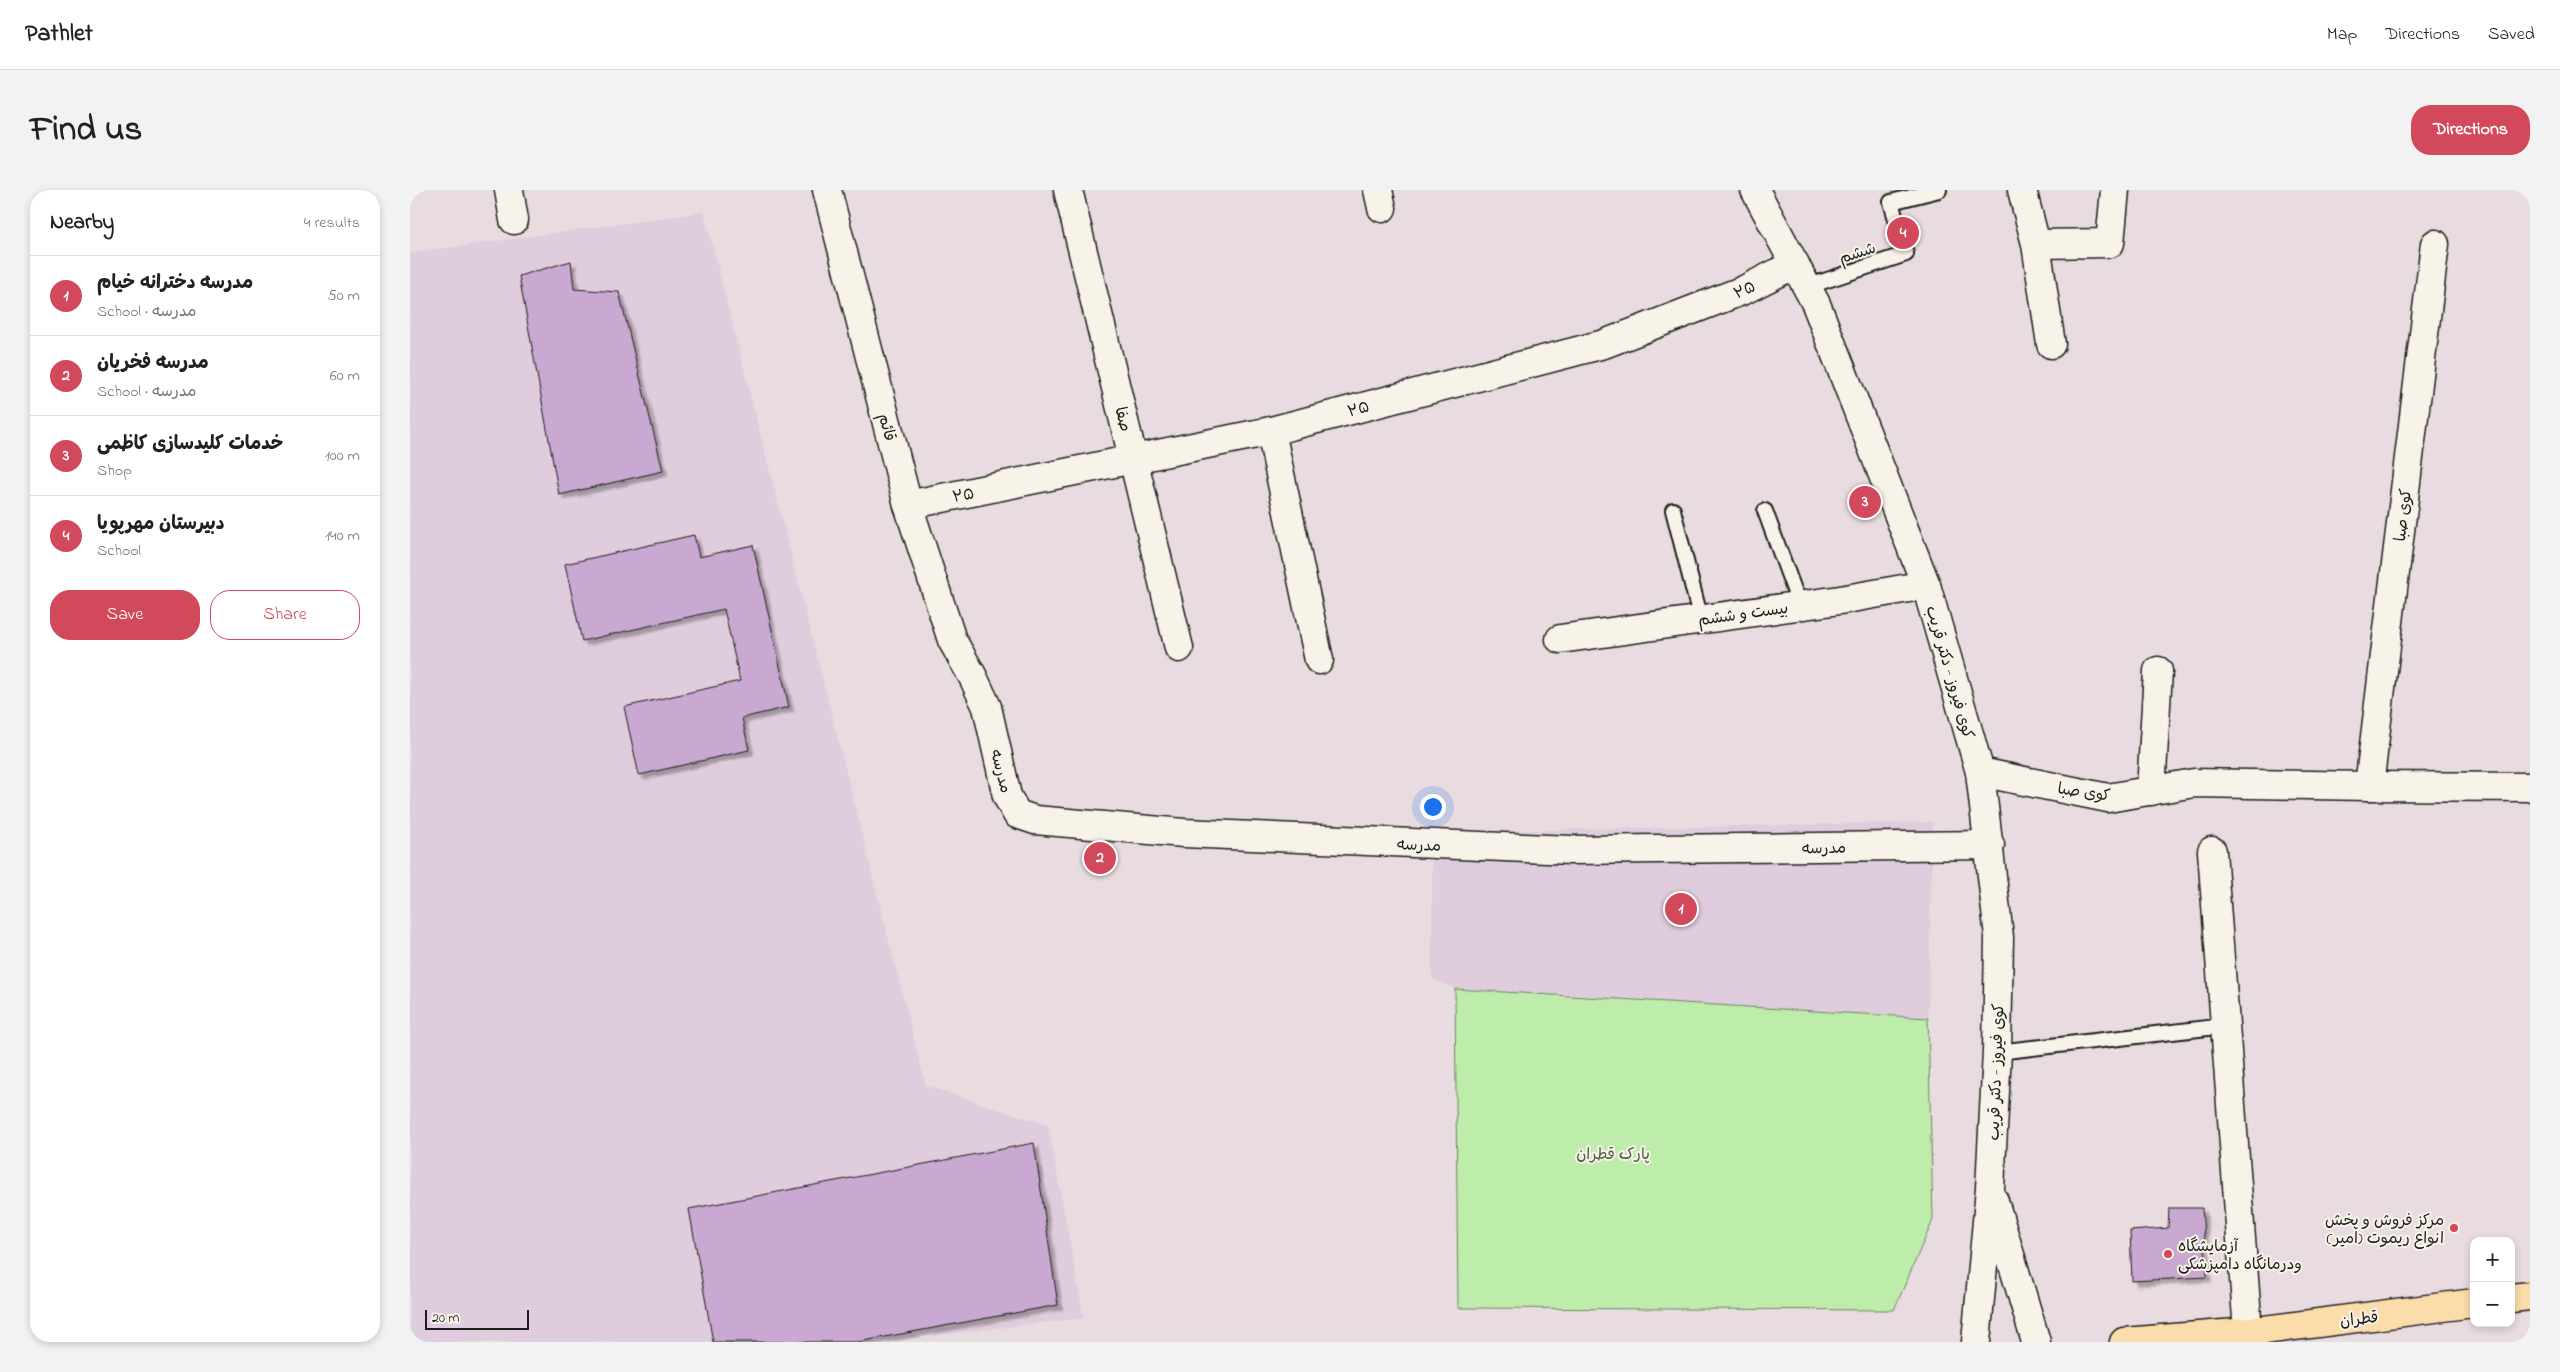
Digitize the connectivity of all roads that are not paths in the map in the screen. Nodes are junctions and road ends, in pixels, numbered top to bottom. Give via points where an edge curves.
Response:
1 (509, 190) edge
2 (826, 190) edge
3 (1068, 190) edge
4 (1755, 190) edge
5 (1939, 190) edge
6 (2022, 190) edge
7 (2115, 190) edge
8 (514, 220) dead end
9 (2036, 244) junction
10 (2435, 244) dead end
11 (1800, 276) junction
12 (2050, 344) dead end
13 (1271, 431) junction
14 (1134, 461) junction
15 (908, 505) junction
16 (1673, 510) dead end
17 (1765, 511) dead end
18 (1926, 585) junction
19 (1800, 606) junction
20 (1701, 620) junction
21 (1560, 639) dead end
22 (1179, 648) dead end
23 (961, 659) joint
24 (1319, 660) dead end
25 (2158, 671) dead end
26 (1980, 772) junction
27 (2369, 786) junction
28 (2530, 787) edge
29 (2151, 791) junction
30 (1990, 844) junction
31 (2212, 851) dead end
32 (2225, 1026) junction
33 (1997, 1052) junction
34 (1990, 1188) junction
35 (2530, 1296) edge
36 (2515, 1298) edge
37 (2470, 1304) edge
38 (2248, 1332) junction
39 (1976, 1342) edge
40 (2036, 1342) edge
41 (2124, 1342) edge

1 - 8 street
2 - 15 street, قائم
3 - 14 street, صفا
4 - 11 street, کوی فیروز - دکتر قریب
5 - 11 lane, ششم via 1891,202 1906,254
6 - 9 street
7 - 9 street via 2110,243
9 - 12 street
10 - 27 street, کوی صبا
11 - 13 street, ۲۵ via 1744,290 1604,344
11 - 18 street, کوی فیروز - دکتر قریب via 1816,304
13 - 14 street, ۲۵
13 - 24 street
14 - 15 street, ۲۵
14 - 22 street, صفا
15 - 23 street, قائم
16 - 20 lane
17 - 19 lane
18 - 19 street, بیست و ششم
18 - 26 street, کوی فیروز - دکتر قریب
19 - 20 street, بیست و ششم
20 - 21 street, بیست و ششم
23 - 30 street, مدرسه via 987,707 1007,796 1017,814 1035,820 1184,833 1571,850
25 - 29 street
26 - 29 street, کوی صبا via 2108,798
26 - 30 street, کوی فیروز - دکتر قریب
27 - 28 street, کوی صبا
27 - 29 street, کوی صبا via 2194,783
30 - 33 street, کوی فیروز - دکتر قریب via 1999,937
31 - 32 street
32 - 33 lane
32 - 38 street
33 - 34 street, کوی فیروز - دکتر قریب
34 - 39 street, کوی فیروز - دکتر قریب
34 - 40 street
35 - 36 main road
37 - 38 main road, قطران
38 - 41 main road, قطران

